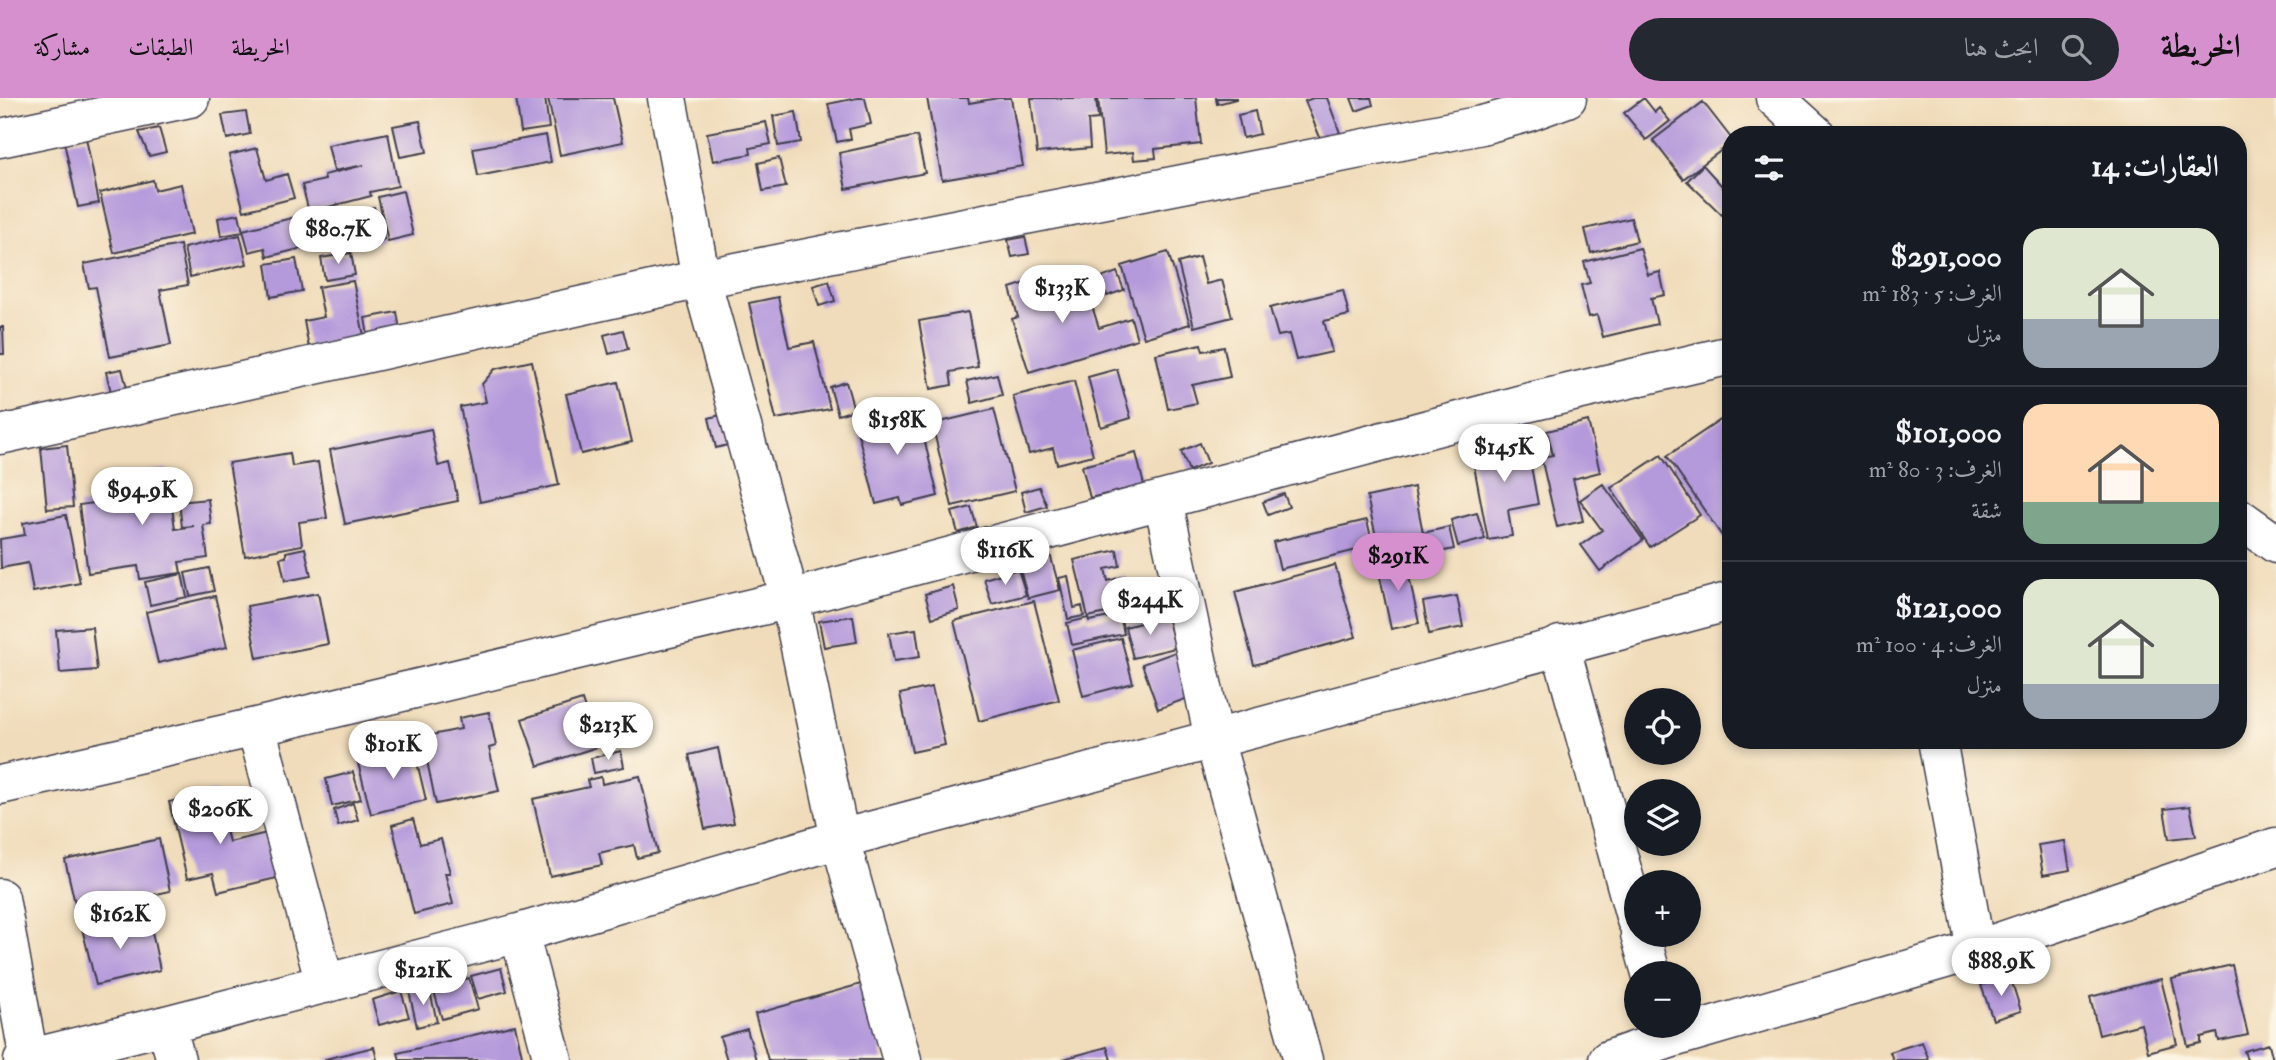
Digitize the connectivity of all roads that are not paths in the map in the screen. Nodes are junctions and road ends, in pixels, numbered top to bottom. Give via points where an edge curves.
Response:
1 (190, 98) edge
2 (667, 98) edge
3 (1567, 98) edge
4 (1775, 98) edge
5 (1806, 126) edge
6 (0, 138) edge
7 (701, 279) junction
8 (1722, 357) edge
9 (0, 435) edge
10 (1163, 500) junction
11 (2247, 523) edge
12 (2276, 544) edge
13 (790, 599) junction
14 (1722, 603) edge
15 (1560, 645) junction
16 (256, 727) junction
17 (1214, 739) junction
18 (1939, 749) edge
19 (0, 785) edge
20 (840, 839) junction
21 (2276, 847) edge
22 (1624, 877) edge
23 (0, 898) edge
24 (519, 933) junction
25 (1976, 950) junction
26 (325, 984) junction
27 (1701, 1023) edge
28 (1654, 1038) edge
29 (171, 1043) edge
30 (27, 1059) edge
31 (553, 1060) edge
32 (902, 1060) edge
33 (1303, 1060) edge
34 (1608, 1060) edge

1 - 6 street
2 - 7 street
3 - 7 street via 1482,125
4 - 5 street
7 - 9 street
7 - 13 street
8 - 10 street via 1526,403
10 - 13 street
10 - 17 street
11 - 12 street
13 - 16 street
13 - 20 street
14 - 15 street
15 - 17 street
15 - 22 street
16 - 19 street
16 - 26 street
17 - 20 street
17 - 33 street
18 - 25 street
20 - 24 street
20 - 32 street
21 - 25 street
23 - 30 street
24 - 26 street
24 - 31 street
25 - 27 street
26 - 29 street
28 - 34 street
29 - 30 street

